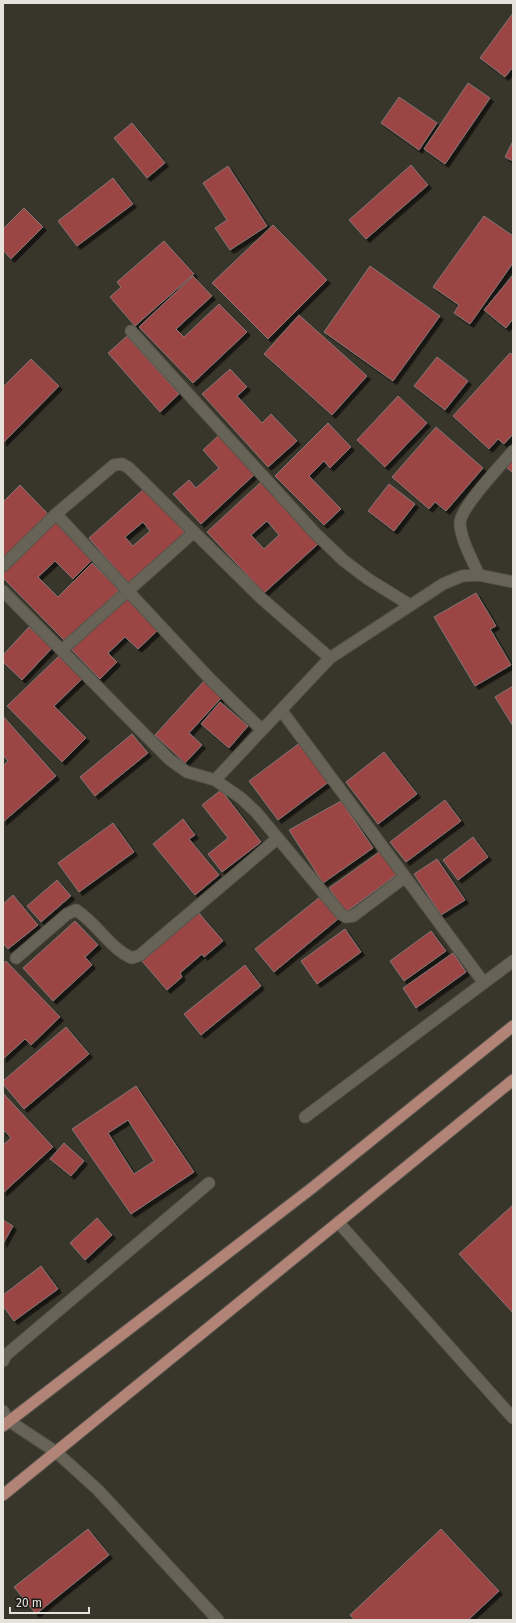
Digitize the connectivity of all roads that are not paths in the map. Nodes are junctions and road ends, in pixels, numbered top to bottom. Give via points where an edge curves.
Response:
1 (131, 331) dead end
2 (513, 451) edge
3 (56, 514) junction
4 (194, 532) junction
5 (3, 566) edge
6 (479, 575) junction
7 (513, 582) edge
8 (3, 591) edge
9 (129, 591) junction
10 (410, 605) junction
11 (62, 650) junction
12 (330, 658) junction
13 (281, 710) junction
14 (262, 730) junction
15 (215, 780) junction
16 (278, 838) junction
17 (405, 877) junction
18 (16, 958) dead end
19 (513, 961) edge
20 (484, 983) junction
21 (513, 1026) edge
22 (513, 1080) edge
23 (305, 1117) dead end
24 (209, 1183) dead end
25 (338, 1222) junction
26 (3, 1361) edge
27 (3, 1411) edge
28 (513, 1418) edge
29 (6, 1424) edge
30 (56, 1452) junction
31 (3, 1495) edge
32 (218, 1620) edge

1 - 10 street via 314,532 343,560
2 - 6 street via 467,506 460,521 462,533
3 - 4 street via 114,465 122,464
3 - 5 street
3 - 9 street
4 - 9 street
4 - 12 street via 271,607
6 - 7 street
6 - 10 street via 462,576 443,584
8 - 11 street
9 - 11 street
9 - 14 street via 210,679
10 - 12 street
11 - 15 street via 170,760 187,772
12 - 13 street
13 - 14 street
13 - 17 street
14 - 15 street
15 - 16 street via 241,798
16 - 17 street via 346,917 353,916
16 - 18 street via 140,955 132,958 123,954 76,910 67,914
17 - 20 street
19 - 20 street
20 - 23 street
21 - 29 main road via 312,1188
22 - 25 main road
24 - 26 street via 6,1355
25 - 28 street
25 - 30 main road
27 - 29 street
29 - 30 street
30 - 31 main road
30 - 32 street via 98,1490

